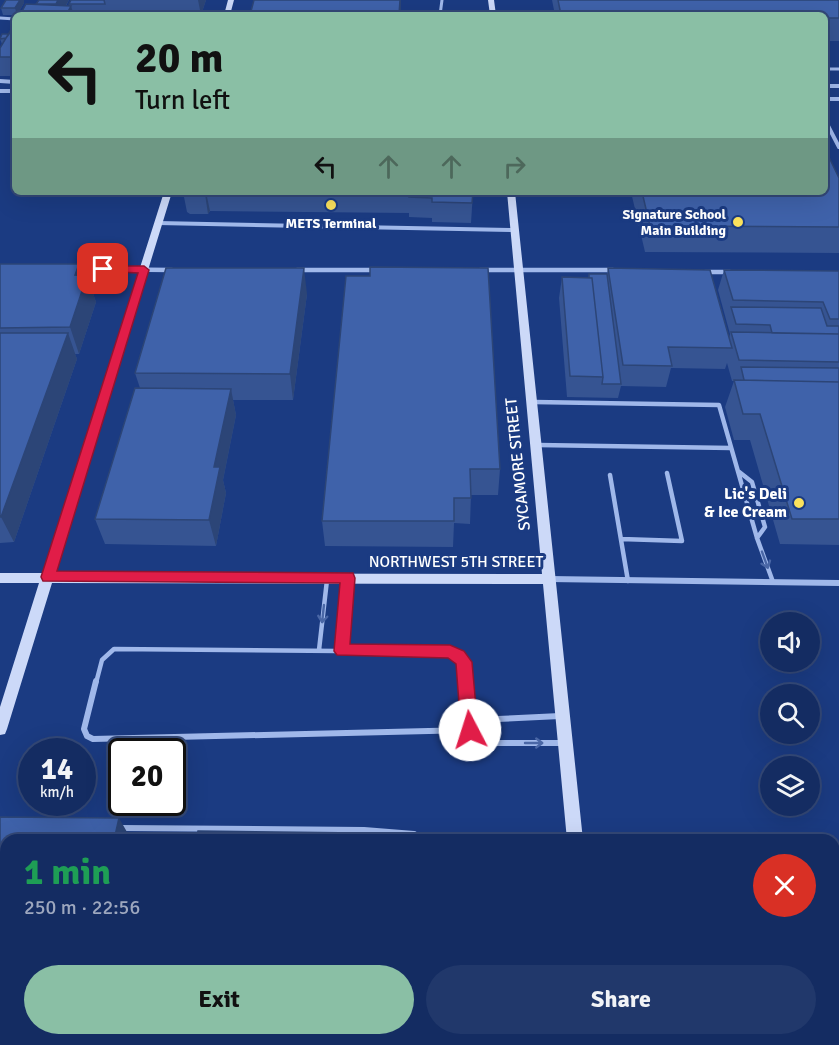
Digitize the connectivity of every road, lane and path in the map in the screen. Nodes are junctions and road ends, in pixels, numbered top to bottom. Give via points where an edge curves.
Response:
1 (828, 126) edge
2 (839, 147) edge
3 (167, 195) edge
4 (511, 195) edge
5 (159, 224) junction
6 (514, 230) junction
7 (66, 269) edge
8 (144, 270) junction
9 (179, 270) edge
10 (285, 270) edge
11 (380, 270) edge
12 (474, 270) edge
13 (518, 270) junction
14 (616, 270) edge
15 (696, 271) edge
16 (731, 272) edge
17 (531, 402) junction
18 (536, 445) junction
19 (731, 448) junction
20 (738, 471) junction
21 (667, 472) dead end
22 (610, 476) dead end
23 (757, 538) junction
24 (621, 539) junction
25 (48, 577) junction
26 (327, 577) junction
27 (0, 578) edge
28 (348, 578) junction
29 (549, 579) junction
30 (628, 581) junction
31 (773, 582) junction
32 (839, 583) edge
33 (319, 650) junction
34 (342, 651) junction
35 (563, 716) junction
36 (0, 729) edge
37 (470, 730) junction
38 (566, 743) junction
39 (108, 828) edge
40 (423, 834) edge
41 (574, 834) edge

1 - 2 street
3 - 5 main road
4 - 6 main road, SYCAMORE STREET
5 - 6 lane
5 - 8 main road
6 - 13 main road, SYCAMORE STREET
7 - 8 street
8 - 9 street
8 - 25 main road
10 - 11 street
12 - 13 street
13 - 14 street
13 - 17 main road, SYCAMORE STREET
15 - 16 street
17 - 18 main road, SYCAMORE STREET
17 - 19 lane via 719,405
18 - 19 lane
18 - 29 main road, SYCAMORE STREET
19 - 20 lane
20 - 23 lane
20 - 23 lane via 753,482 765,527
21 - 24 lane via 682,541
22 - 24 lane
23 -> 31 lane
24 - 30 lane
25 - 26 main road, NORTHWEST 5TH STREET
25 - 27 main road, NORTHWEST 5TH STREET
25 - 36 main road
26 - 28 main road, NORTHWEST 5TH STREET
26 -> 33 lane
28 - 29 main road, NORTHWEST 5TH STREET
28 - 34 lane
29 - 30 street, NORTHWEST 5TH STREET
29 - 35 main road, SYCAMORE STREET
30 - 31 street, NORTHWEST 5TH STREET
31 - 32 street, NORTHWEST 5TH STREET
33 - 34 lane
33 - 37 lane via 114,649 102,660 84,729 93,739
34 - 37 lane via 450,652 459,656 464,662
35 - 37 lane via 497,719
35 - 38 main road, SYCAMORE STREET
37 -> 38 lane via 491,743
38 - 41 main road, SYCAMORE STREET
39 - 40 lane

